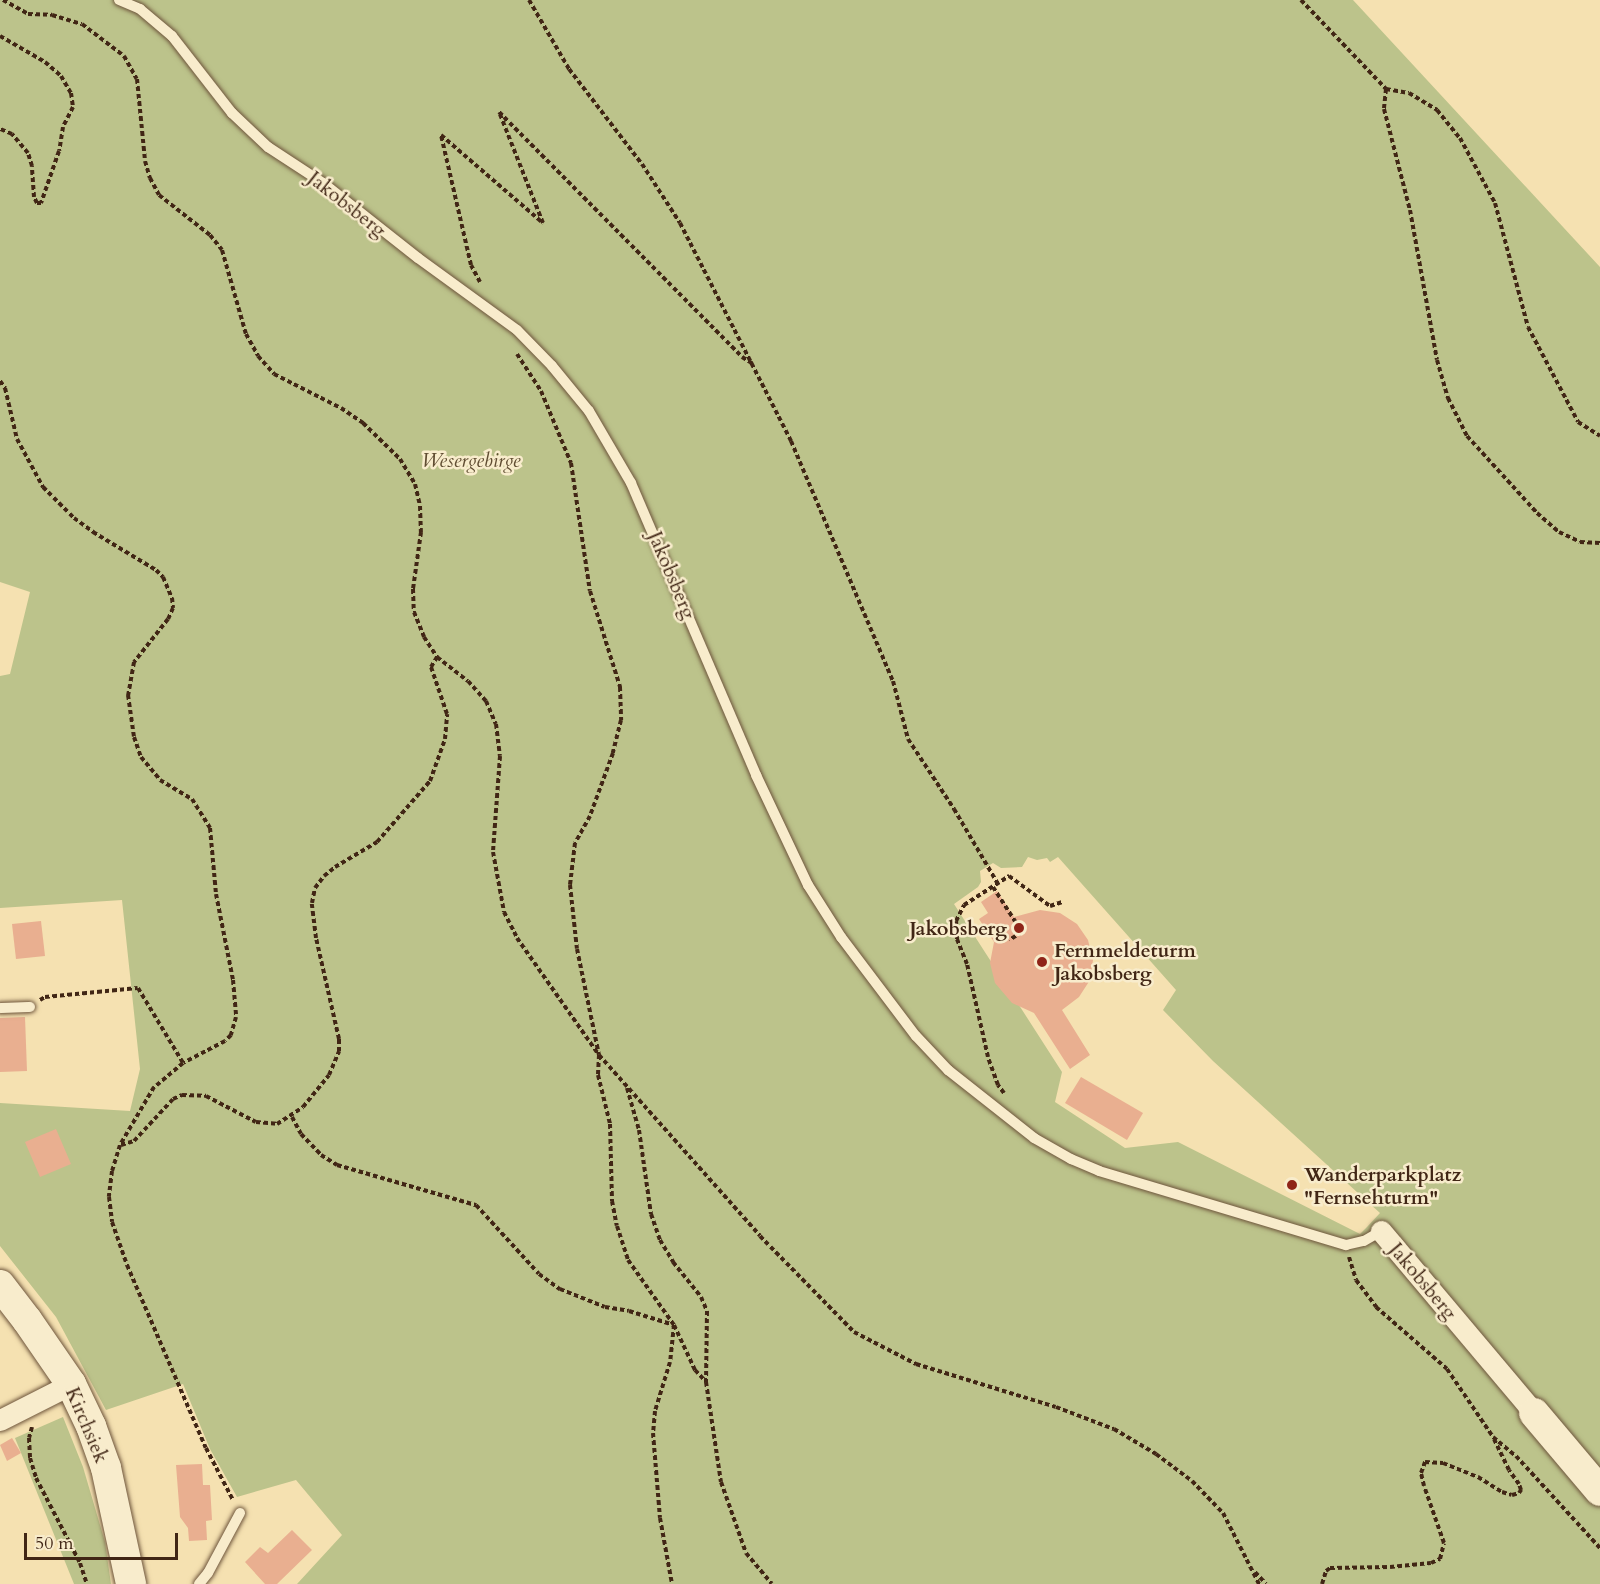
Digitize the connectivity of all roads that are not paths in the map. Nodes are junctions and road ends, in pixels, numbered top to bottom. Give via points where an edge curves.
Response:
1 (119, 0) edge
2 (30, 1007) road end
3 (0, 1008) edge
4 (1381, 1231) joint
5 (0, 1285) edge
6 (71, 1384) junction
7 (1534, 1413) joint
8 (0, 1420) edge
9 (1600, 1491) edge
10 (240, 1513) road end
11 (131, 1584) edge
12 (199, 1584) edge

1 - 4 lane, Jakobsberg via 140,9 172,36 232,113 268,147 323,183 517,330 589,411 631,483 756,775 808,885 841,937 916,1036 948,1070 1005,1118 1071,1159 1099,1171 1346,1245 1364,1242
2 - 3 lane
4 - 7 street, Jakobsberg
5 - 6 main road, Kirchsiek
6 - 8 street
6 - 11 main road, Kirchsiek via 106,1468
7 - 9 main road, Jakobsberg
10 - 12 lane

